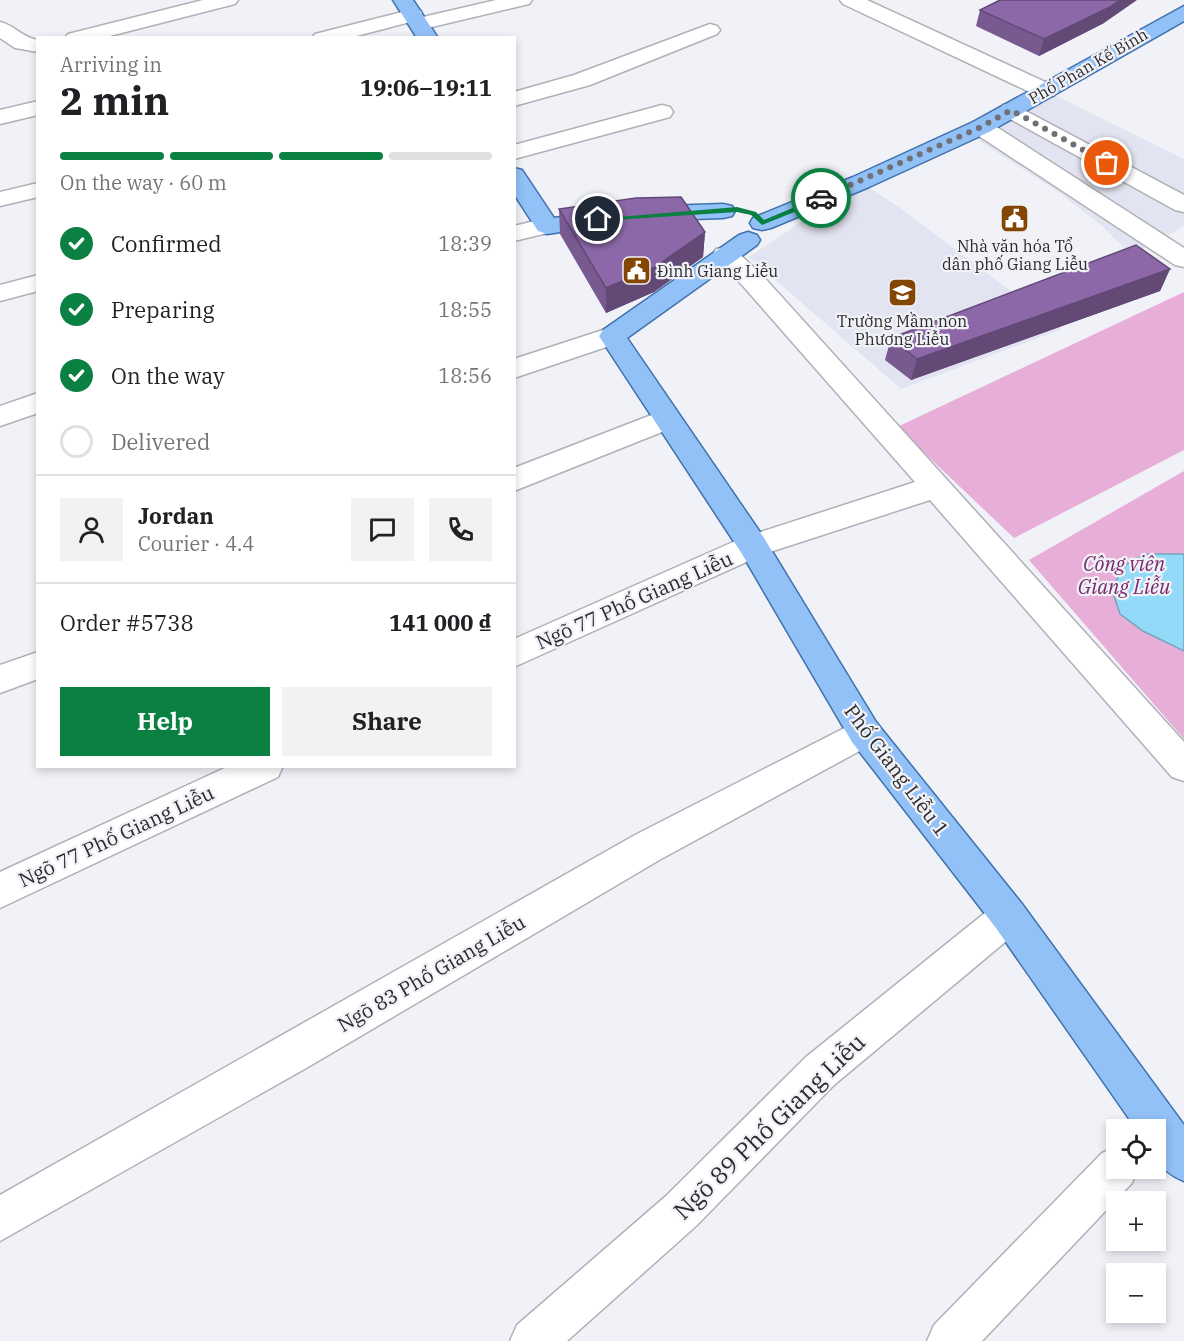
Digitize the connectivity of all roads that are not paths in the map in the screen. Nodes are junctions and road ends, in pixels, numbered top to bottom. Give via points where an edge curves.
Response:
1 (228, 0) edge
2 (522, 0) edge
3 (850, 0) edge
4 (900, 0) edge
5 (877, 12) junction
6 (1184, 12) edge
7 (416, 19) edge
8 (0, 28) edge
9 (710, 30) dead end
10 (83, 36) edge
11 (332, 36) edge
12 (36, 46) edge
13 (1039, 95) junction
14 (516, 98) edge
15 (36, 108) edge
16 (1011, 110) junction
17 (662, 112) dead end
18 (0, 117) edge
19 (981, 127) junction
20 (516, 151) edge
21 (516, 178) edge
22 (1184, 180) edge
23 (36, 190) edge
24 (0, 199) edge
25 (1184, 206) edge
26 (1184, 213) edge
27 (547, 226) junction
28 (516, 234) edge
29 (1148, 234) junction
30 (745, 239) junction
31 (1184, 259) edge
32 (36, 284) edge
33 (0, 293) edge
34 (612, 336) junction
35 (516, 368) edge
36 (36, 404) edge
37 (0, 416) edge
38 (668, 419) junction
39 (516, 479) edge
40 (935, 487) junction
41 (753, 546) junction
42 (516, 653) edge
43 (36, 666) edge
44 (0, 679) edge
45 (864, 732) junction
46 (1184, 765) edge
47 (262, 768) edge
48 (0, 891) edge
49 (1009, 916) junction
50 (1151, 1119) edge
51 (1166, 1139) edge
52 (1184, 1160) edge
53 (1106, 1179) edge
54 (0, 1219) edge
55 (533, 1341) edge
56 (950, 1341) edge

1 - 10 street
2 - 7 street
3 - 5 street
4 - 5 street
5 - 13 street
6 - 13 main road, Phố Phan Kế Bính
7 - 11 street
8 - 12 street via 22,44
9 - 14 street via 582,80
13 - 16 main road, Phố Phan Kế Bính
13 - 22 street
15 - 18 street
16 - 19 main road, Phố Phan Kế Bính
16 - 25 street
17 - 20 street
19 - 29 street
19 - 30 main road, Phố Phan Kế Bính
21 - 27 main road
23 - 24 street
26 - 29 street
27 - 28 street
27 - 30 main road via 635,214 746,211 753,213
29 - 31 street
30 - 34 main road, Phố Phan Kế Bính
30 - 40 street via 752,280
32 - 33 street
34 - 35 street
34 - 38 main road, Phố Giang Liễu 1
36 - 37 street
38 - 39 street
38 - 41 main road, Phố Giang Liễu 1
40 - 41 street, Ngõ 77 Phố Giang Liễu
40 - 46 street
41 - 42 street, Ngõ 77 Phố Giang Liễu
41 - 45 main road, Phố Giang Liễu 1
43 - 44 street
45 - 49 main road, Phố Giang Liễu 1
45 - 54 street, Ngõ 83 Phố Giang Liễu via 648,847
47 - 48 street, Ngõ 77 Phố Giang Liễu
49 - 50 main road, Phố Giang Liễu 1
49 - 55 street, Ngõ 89 Phố Giang Liễu via 820,1071 681,1211
51 - 52 main road, Phố Giang Liễu 1
53 - 56 street

